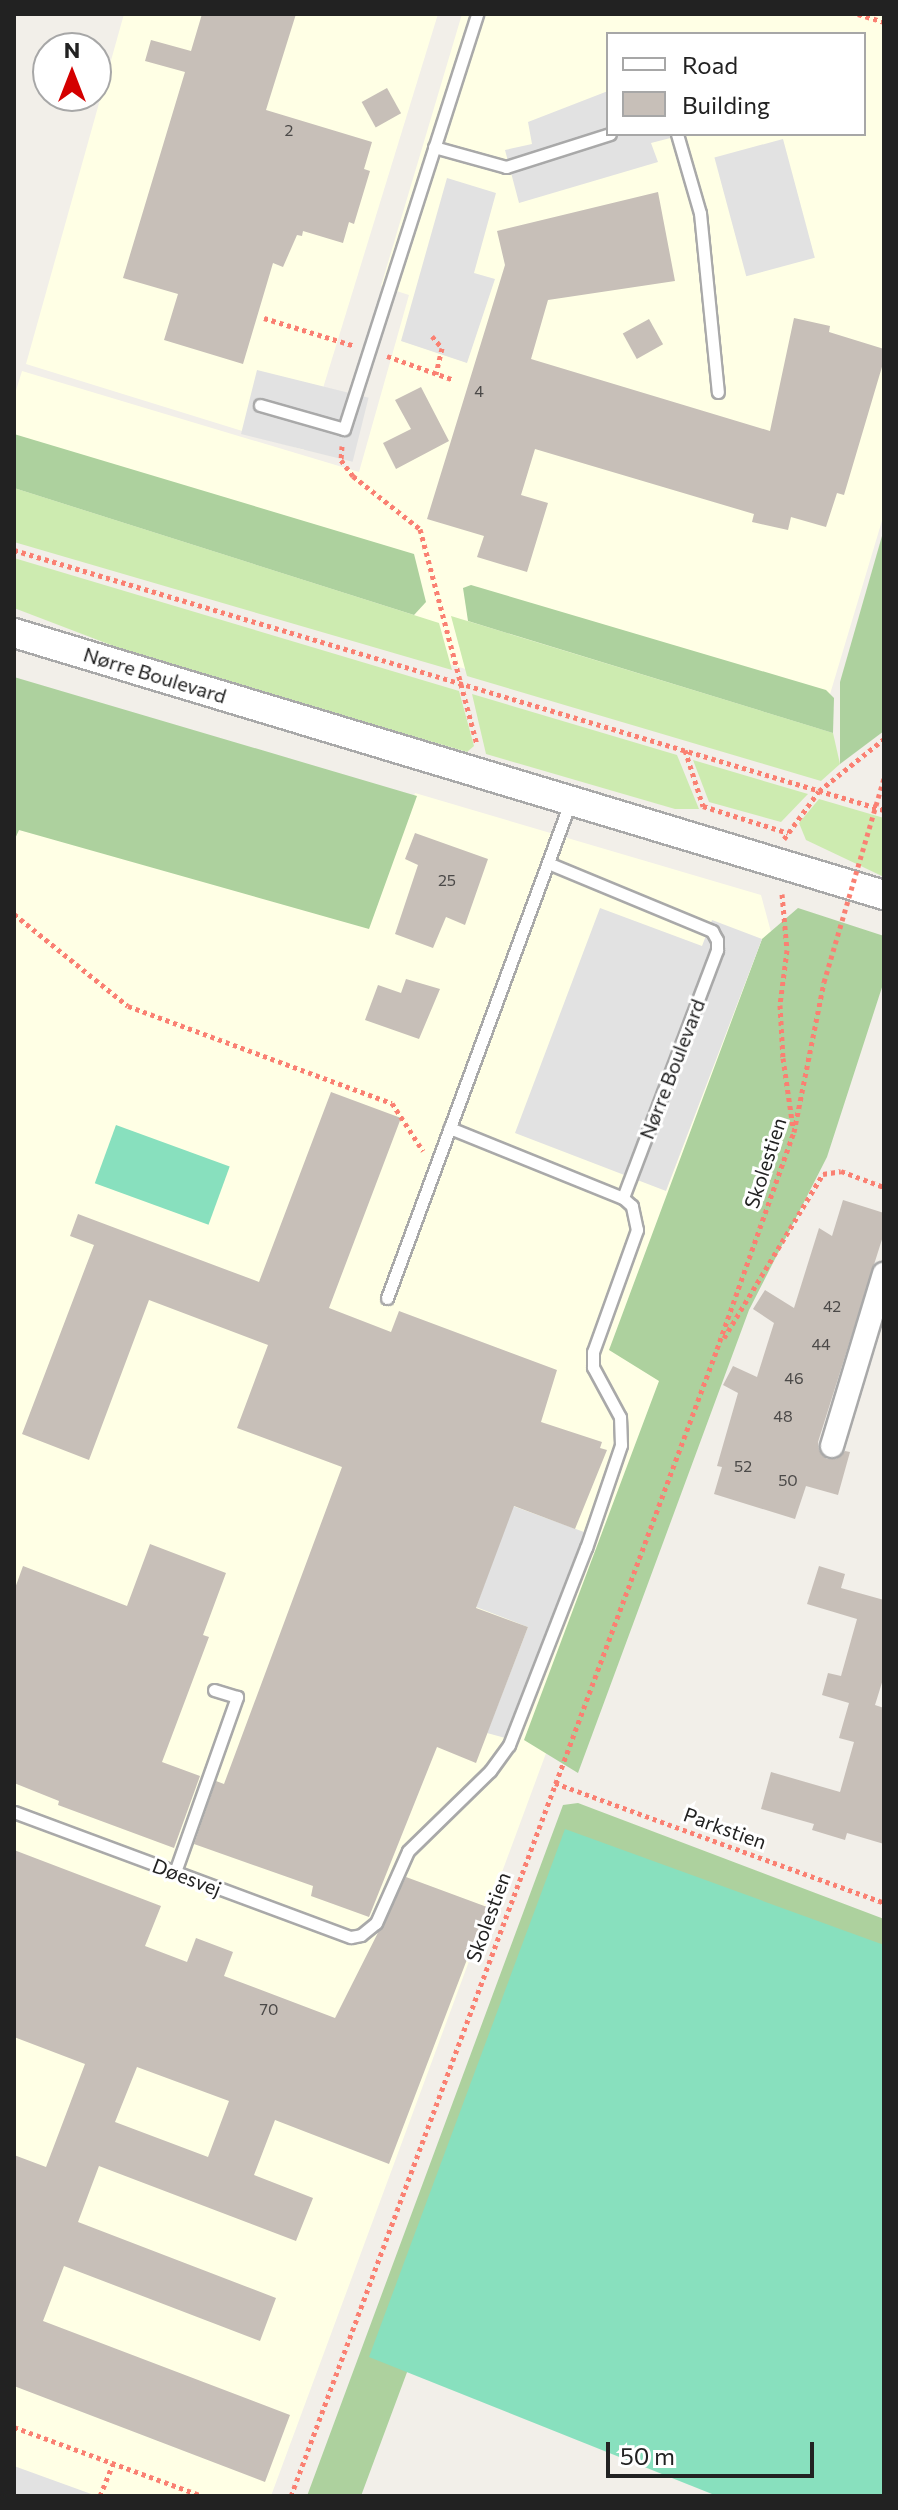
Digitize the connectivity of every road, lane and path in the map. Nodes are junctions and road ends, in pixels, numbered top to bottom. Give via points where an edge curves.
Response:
1 (477, 14) edge
2 (858, 14) edge
3 (884, 22) edge
4 (606, 135) edge
5 (678, 136) edge
6 (434, 147) junction
7 (432, 336) dead end
8 (436, 374) dead end
9 (718, 392) dead end
10 (260, 405) dead end
11 (344, 429) junction
12 (14, 550) edge
13 (14, 633) edge
14 (460, 681) junction
15 (884, 739) edge
16 (685, 749) junction
17 (484, 774) junction
18 (884, 778) edge
19 (819, 791) junction
20 (571, 800) junction
21 (884, 810) edge
22 (788, 833) junction
23 (769, 859) junction
24 (548, 863) junction
25 (782, 894) dead end
26 (884, 895) edge
27 (14, 914) edge
28 (450, 1128) junction
29 (794, 1132) junction
30 (435, 1168) junction
31 (884, 1187) edge
32 (623, 1198) junction
33 (884, 1274) edge
34 (387, 1298) dead end
35 (717, 1349) junction
36 (832, 1446) dead end
37 (214, 1690) dead end
38 (555, 1783) junction
39 (14, 1812) edge
40 (175, 1872) junction
41 (884, 1903) edge
42 (14, 2427) edge
43 (113, 2463) junction
44 (100, 2496) edge
45 (203, 2496) edge
46 (291, 2496) edge

1 - 6 lane
2 - 3 path
4 - 6 lane via 506,167
5 - 9 lane via 700,213
6 - 11 lane
7 - 8 path via 442,348
10 - 11 lane
11 - 14 path via 341,460 353,476 420,529
12 - 14 path
13 - 17 street, Nørre Boulevard
14 - 16 path
14 - 17 path
15 - 19 path
16 - 19 path
16 - 22 path via 703,806
17 - 20 street, Nørre Boulevard
18 - 29 path, Skolestien, bridge via 824,982
19 - 21 path
19 - 22 path
20 - 23 street, Nørre Boulevard
20 - 24 lane
22 - 23 path
23 - 26 street, Nørre Boulevard
24 - 28 lane
24 - 32 lane, Nørre Boulevard via 712,931 717,940
25 - 29 path via 787,950 780,1005
27 - 30 path via 128,1006 392,1103
28 - 30 lane
28 - 32 lane
29 - 35 path, Skolestien
30 - 34 lane
31 - 35 path, Skolestien via 841,1171 823,1174
32 - 40 lane, Døesvej via 636,1216 635,1242 593,1352 593,1367 620,1417 623,1435 586,1548 509,1745 490,1771 408,1851 376,1923 361,1935 340,1935
33 - 36 street
35 - 38 path, Skolestien
37 - 40 lane via 237,1697
38 - 41 path, Parkstien
38 - 46 path, Skolestien
39 - 40 lane, Døesvej
42 - 43 path
43 - 44 path
43 - 45 path

